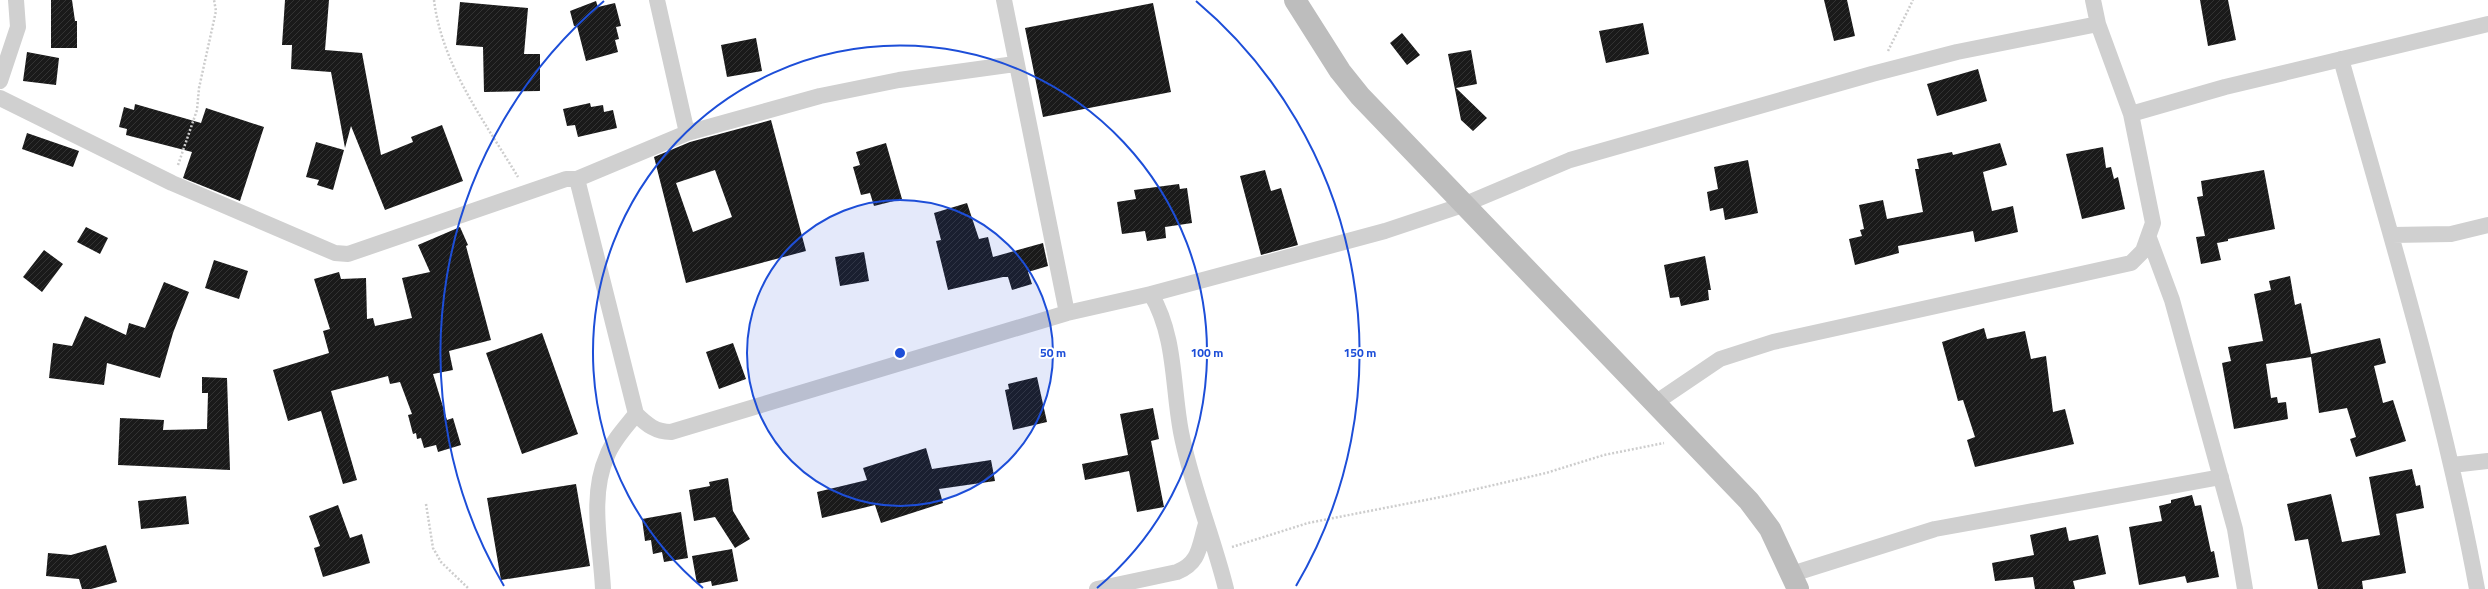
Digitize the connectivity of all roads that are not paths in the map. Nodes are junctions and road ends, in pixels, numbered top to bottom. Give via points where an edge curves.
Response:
1 (16, 0) edge
2 (657, 0) edge
3 (1004, 0) edge
4 (1295, 0) edge
5 (2093, 0) edge
6 (2098, 24) junction
7 (2488, 24) edge
8 (2341, 59) junction
9 (1015, 64) junction
10 (0, 81) edge
11 (0, 98) edge
12 (2131, 114) junction
13 (687, 133) junction
14 (577, 180) junction
15 (1463, 206) junction
16 (2488, 225) edge
17 (2392, 235) junction
18 (2149, 238) junction
19 (1151, 294) junction
20 (1067, 313) junction
21 (1655, 403) junction
22 (636, 414) junction
23 (2488, 461) edge
24 (2452, 465) junction
25 (2221, 477) junction
26 (1206, 524) junction
27 (1795, 582) edge
28 (603, 589) edge
29 (1097, 589) edge
30 (1226, 589) edge
31 (2245, 589) edge
32 (2477, 589) edge

1 - 10 street via 18,27
2 - 13 street
3 - 9 street
4 - 15 street via 1336,65 1360,96
5 - 6 street
6 - 12 street
6 - 15 street via 1957,52 1570,160
7 - 8 street
8 - 12 street via 2225,87
8 - 17 street
9 - 13 street via 892,81 820,96
9 - 20 street
11 - 14 street via 172,183 335,254 348,254 566,179
12 - 18 street via 2153,223
13 - 14 street
14 - 22 street
15 - 19 street via 1386,231
15 - 21 street via 1477,216
16 - 17 street via 2451,234
17 - 24 street
18 - 21 street via 2143,251 2131,263 1773,342 1720,359
18 - 25 street via 2172,300
19 - 20 street
19 - 26 street via 1162,313 1169,336 1180,431
20 - 22 street via 671,432 660,432
21 - 27 street via 1749,501 1770,529
22 - 28 street via 607,456 597,491
23 - 24 street
24 - 32 street
25 - 27 street via 1935,529
25 - 31 street via 2235,529
26 - 29 street via 1195,559 1189,567 1177,572
26 - 30 street via 1217,551

